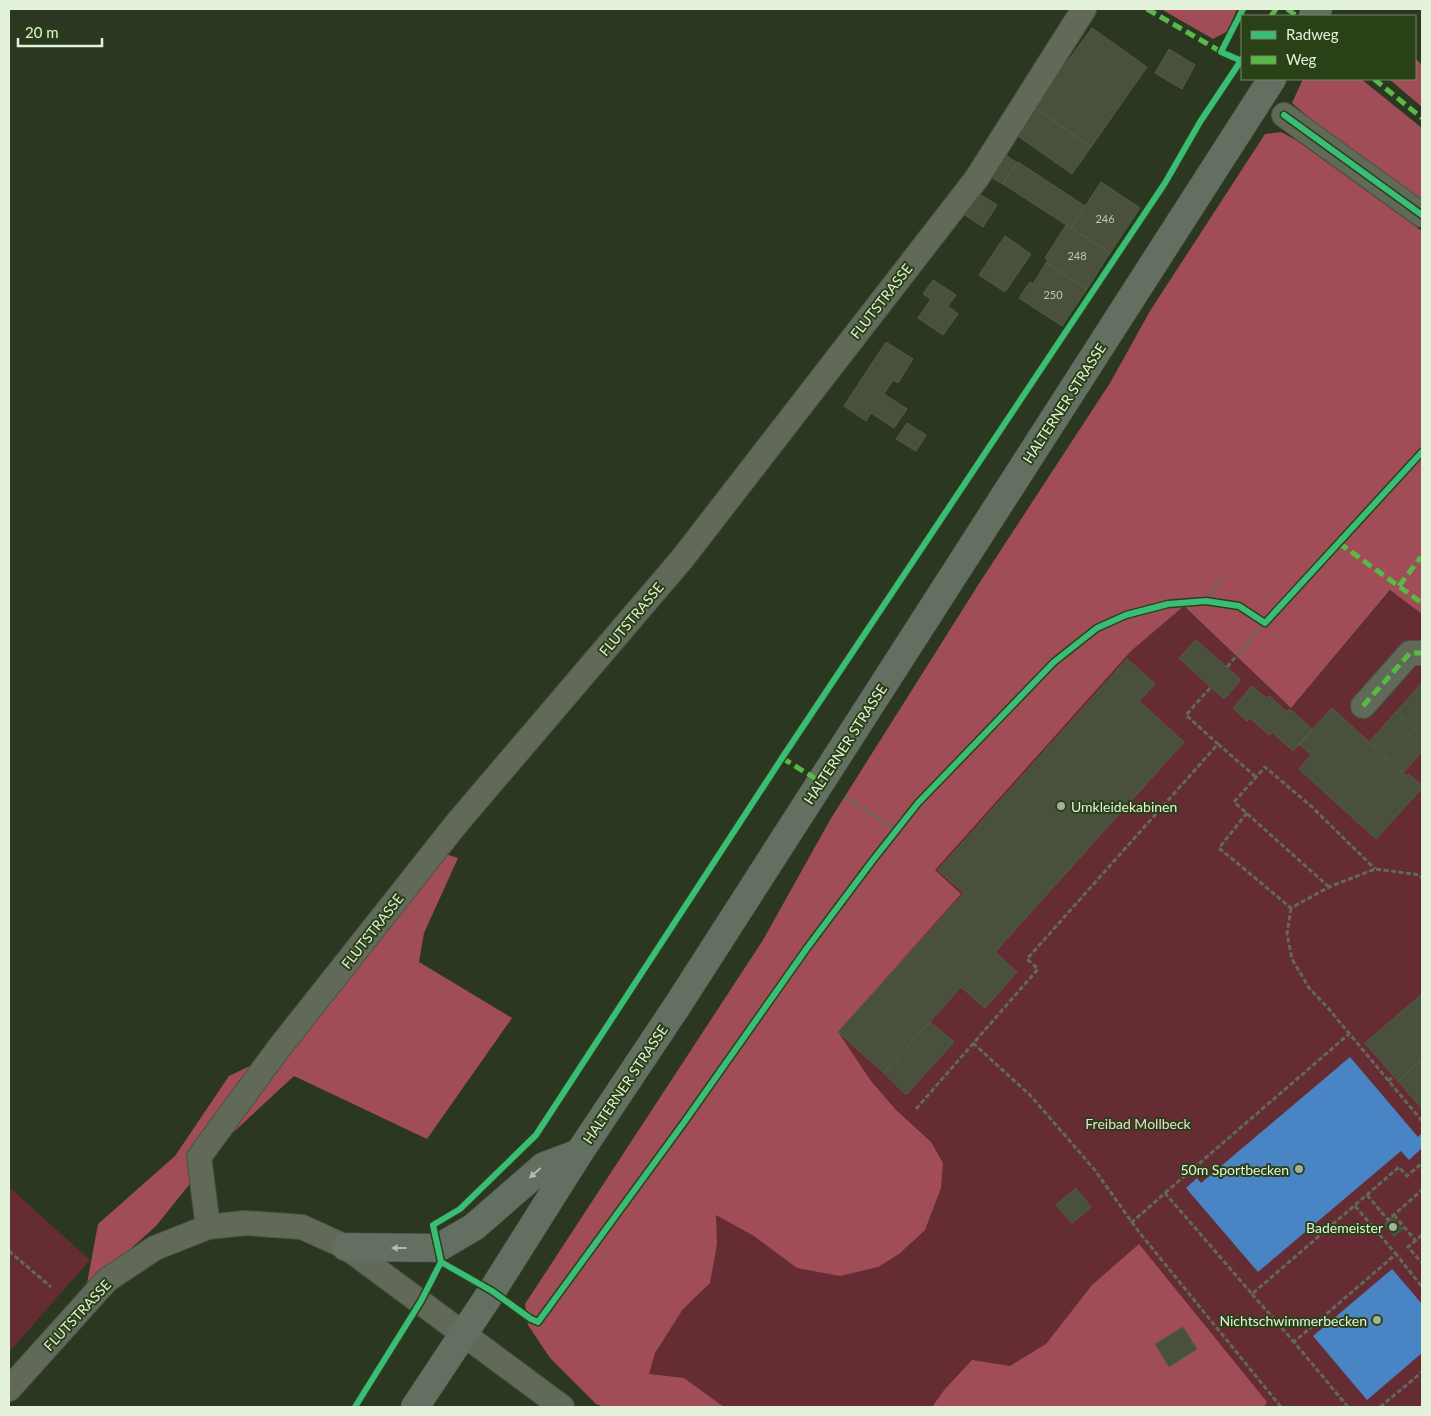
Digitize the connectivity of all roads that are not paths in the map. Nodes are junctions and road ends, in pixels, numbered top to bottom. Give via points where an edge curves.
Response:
1 (1084, 9) edge
2 (1271, 80) edge
3 (1284, 115) dead end
4 (1422, 215) edge
5 (1422, 654) edge
6 (1363, 706) dead end
7 (579, 1152) junction
8 (208, 1227) junction
9 (346, 1247) junction
10 (463, 1334) junction
11 (9, 1389) edge
12 (416, 1407) edge
13 (562, 1407) edge

1 - 8 street, FLUTSTRASSE via 971,185 682,559 457,823 278,1048 199,1157
2 - 7 main road, HALTERNER STRASSE via 674,1011
3 - 4 street
5 - 6 street via 1410,653
7 -> 9 main road via 544,1166 474,1228 438,1248
7 - 10 main road, HALTERNER STRASSE
8 - 9 street, FLUTSTRASSE via 245,1223 302,1227
8 - 11 street, FLUTSTRASSE via 155,1248 107,1280
9 - 10 street, FLUTSTRASSE
10 - 12 main road, HALTERNER STRASSE
10 - 13 street, FLUTSTRASSE

